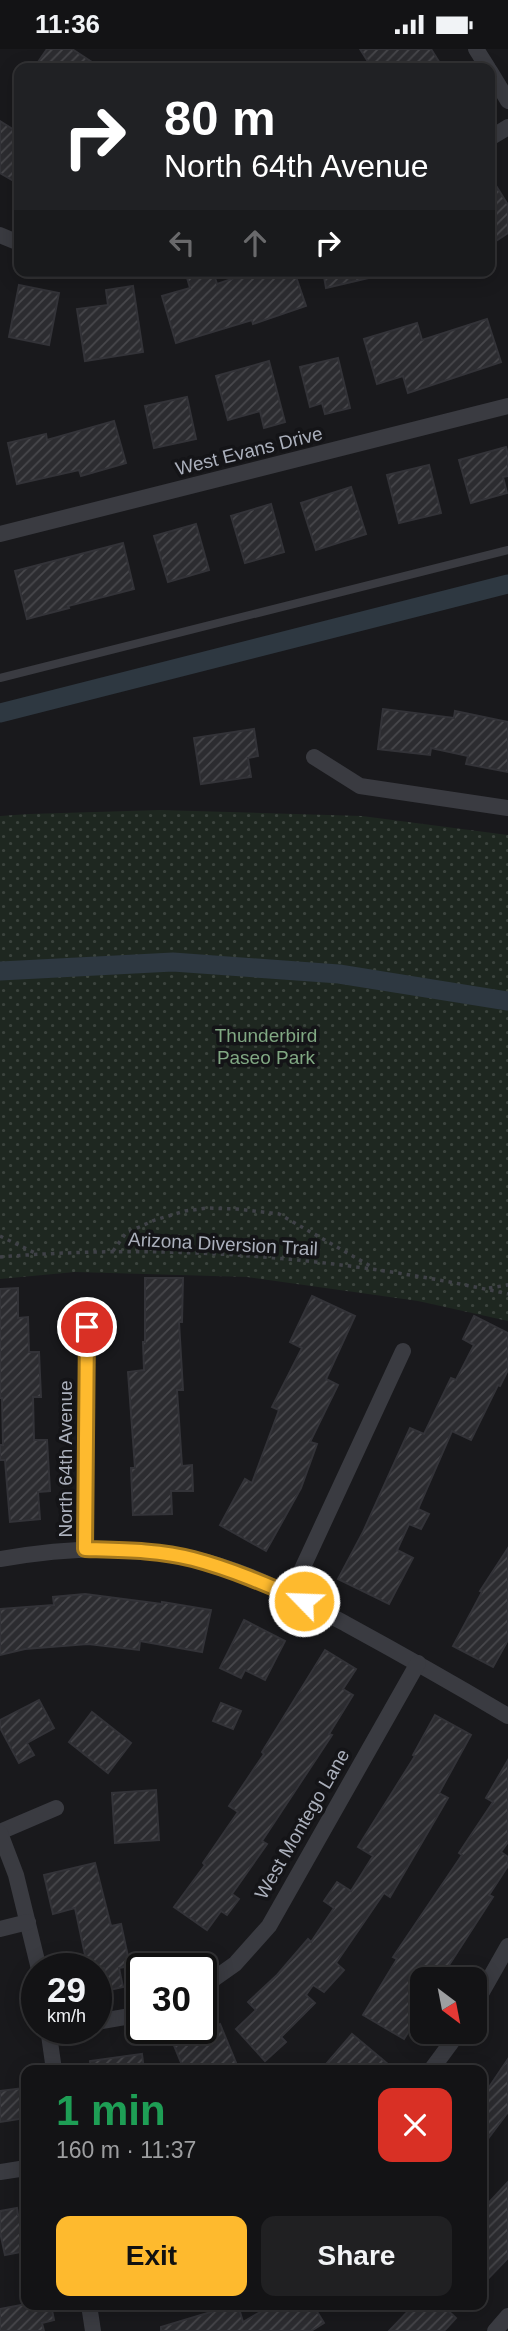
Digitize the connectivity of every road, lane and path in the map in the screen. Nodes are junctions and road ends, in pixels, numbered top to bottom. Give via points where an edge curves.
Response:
1 (495, 80) edge
2 (508, 101) edge
3 (508, 406) edge
4 (0, 534) edge
5 (508, 550) edge
6 (0, 678) edge
7 (314, 757) dead end
8 (508, 808) edge
9 (0, 1236) edge
10 (112, 1252) junction
11 (37, 1254) junction
12 (0, 1257) edge
13 (374, 1268) junction
14 (508, 1285) edge
15 (484, 1289) junction
16 (508, 1294) edge
17 (87, 1327) dead end
18 (403, 1352) dead end
19 (85, 1549) junction
20 (0, 1559) edge
21 (290, 1595) junction
22 (418, 1663) junction
23 (508, 1716) edge
24 (56, 1808) dead end
25 (0, 1832) edge
26 (28, 1922) junction
27 (0, 1929) edge
28 (508, 1946) edge
29 (35, 1953) edge
30 (217, 1977) edge
31 (487, 1983) edge
32 (53, 2044) edge
33 (450, 2044) edge
34 (54, 2065) edge
35 (435, 2065) edge
36 (21, 2169) edge
37 (0, 2172) edge
38 (90, 2310) edge
39 (508, 2316) edge
40 (93, 2331) edge
41 (495, 2331) edge

1 - 2 street
3 - 4 street, West Evans Drive
5 - 6 lane
7 - 8 street via 360,786
9 - 11 path, Arizona Diversion Trail
10 - 11 path, Arizona Diversion Trail
10 - 13 path, Arizona Diversion Trail via 255,1255
10 - 13 path, Arizona Diversion Trail via 126,1233 155,1220 196,1210 237,1209 279,1214
11 - 12 path, Arizona Diversion Trail
13 - 15 path, Arizona Diversion Trail
14 - 15 path, Arizona Diversion Trail
15 - 16 path, Arizona Diversion Trail
17 - 19 street, North 64th Avenue
18 - 21 street
19 - 20 street
19 - 21 street via 191,1558
21 - 22 street
22 - 23 street
22 - 30 street, West Montego Lane via 269,1926
24 - 25 street
25 - 26 street
26 - 27 street
26 - 29 street
28 - 31 street
32 - 34 street
33 - 35 street
36 - 37 street
38 - 40 street
39 - 41 street

